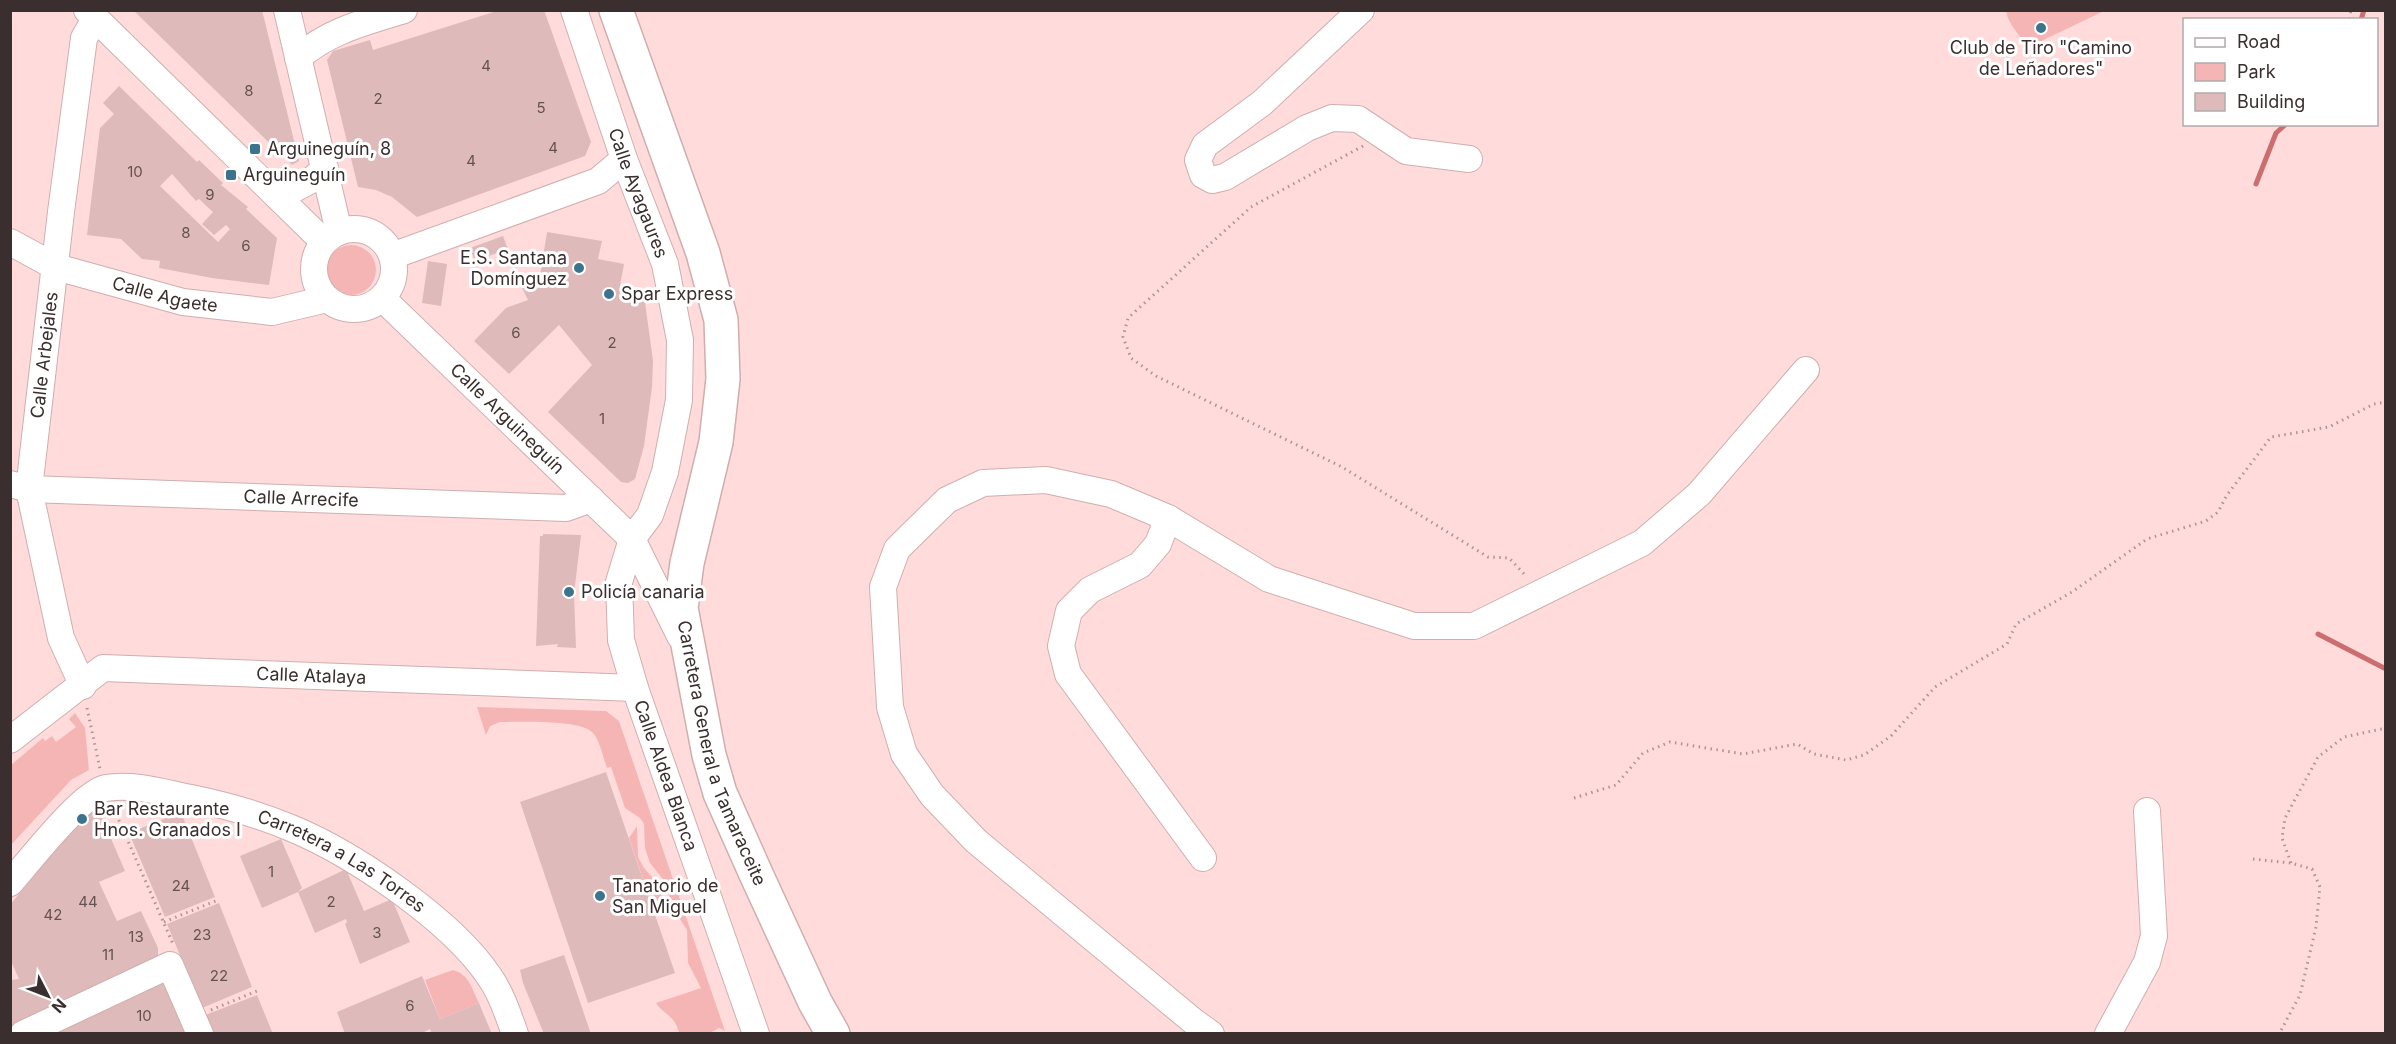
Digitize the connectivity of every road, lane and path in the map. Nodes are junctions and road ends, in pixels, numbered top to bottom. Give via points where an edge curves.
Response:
1 (287, 10) edge
2 (404, 10) edge
3 (574, 10) edge
4 (616, 10) edge
5 (1361, 10) edge
6 (91, 15) edge
7 (298, 58) junction
8 (1372, 129) junction
9 (624, 159) junction
10 (1469, 159) dead end
11 (325, 168) junction
12 (279, 197) junction
13 (332, 237) junction
14 (10, 242) edge
15 (392, 256) junction
16 (56, 267) junction
17 (382, 298) junction
18 (327, 299) junction
19 (1806, 370) dead end
20 (2385, 402) edge
21 (20, 487) edge
22 (591, 499) junction
23 (1168, 518) junction
24 (632, 538) junction
25 (1535, 596) junction
26 (689, 651) junction
27 (83, 686) junction
28 (635, 688) junction
29 (2385, 728) edge
30 (10, 740) edge
31 (105, 788) junction
32 (1574, 798) dead end
33 (2147, 811) dead end
34 (1203, 858) dead end
35 (2253, 859) dead end
36 (2291, 863) junction
37 (10, 883) edge
38 (218, 900) dead end
39 (164, 923) junction
40 (173, 959) junction
41 (257, 991) dead end
42 (201, 1024) edge
43 (23, 1034) edge
44 (515, 1034) edge
45 (756, 1034) edge
46 (833, 1034) edge
47 (1212, 1034) edge
48 (2108, 1034) edge
49 (2279, 1034) edge

1 - 7 street
2 - 7 street via 337,31
3 - 9 street, Calle Ayagaures
4 - 26 main road, Carretera General a Tamaraceite via 703,253 721,320 723,379 716,442 682,588 681,608
5 - 8 street via 1262,103 1205,145 1198,160 1203,175 1212,180 1225,177 1307,128 1332,118 1358,119
6 - 12 street
6 - 16 street, Calle Arbejales via 84,38
7 - 11 street
8 - 10 street via 1406,151
8 - 25 path via 1366,144 1251,207 1128,318 1123,337 1131,358 1156,376 1342,467 1488,557 1509,558 1526,574
9 - 15 street via 598,182
9 - 24 street, Calle Ayagaures via 665,264 680,339 679,400 665,472 650,515
11 - 12 street
11 - 13 street
12 - 13 street
13 - 15 street via 352,229 365,230 386,244
13 - 18 street via 318,253 315,271 319,289
14 - 16 street, Calle Agaete
15 - 17 street via 393,278
16 - 18 street, Calle Agaete via 183,302 272,312
16 - 21 street, Calle Arbejales
17 - 18 street via 361,309 337,306
17 - 22 street, Calle Arguineguín
19 - 25 street via 1699,494 1642,543
20 - 32 path via 2329,427 2271,437 2218,512 2206,521 2147,539 2072,592 2016,624 2007,644 1935,687 1891,736 1864,755 1846,760 1814,754 1797,744 1743,754 1670,742 1643,753 1616,784
21 - 22 street, Calle Arrecife via 566,508
21 - 27 street, Calle Arbejales via 61,638
22 - 24 street, Calle Arguineguín
23 - 25 street via 1269,579 1414,626 1474,626
23 - 34 street via 1158,544 1140,565 1090,590 1069,611 1061,646 1068,674
23 - 47 street via 1111,494 1046,480 983,483 947,500 897,549 883,587 890,707 904,754 932,795 976,841
24 - 26 street
24 - 28 street, Calle Ayagaures via 620,582 620,605 621,640
26 - 46 main road, Carretera General a Tamaraceite via 720,793
27 - 28 street, Calle Atalaya via 103,668 517,676
27 - 30 street, Calle Atalaya
27 - 31 path
28 - 45 street, Calle Aldea Blanca
29 - 36 path via 2344,736 2318,757 2284,818 2282,838
31 - 37 street via 75,808
31 - 39 path
31 - 44 street, Carretera a Las Torres via 167,793 243,811 292,828 363,866 463,944 490,976
33 - 48 street via 2154,936 2147,962
35 - 36 path
36 - 49 path via 2312,869 2320,887 2316,927 2300,995
38 - 39 path
39 - 40 path
40 - 42 street
40 - 43 street
41 - 42 path

